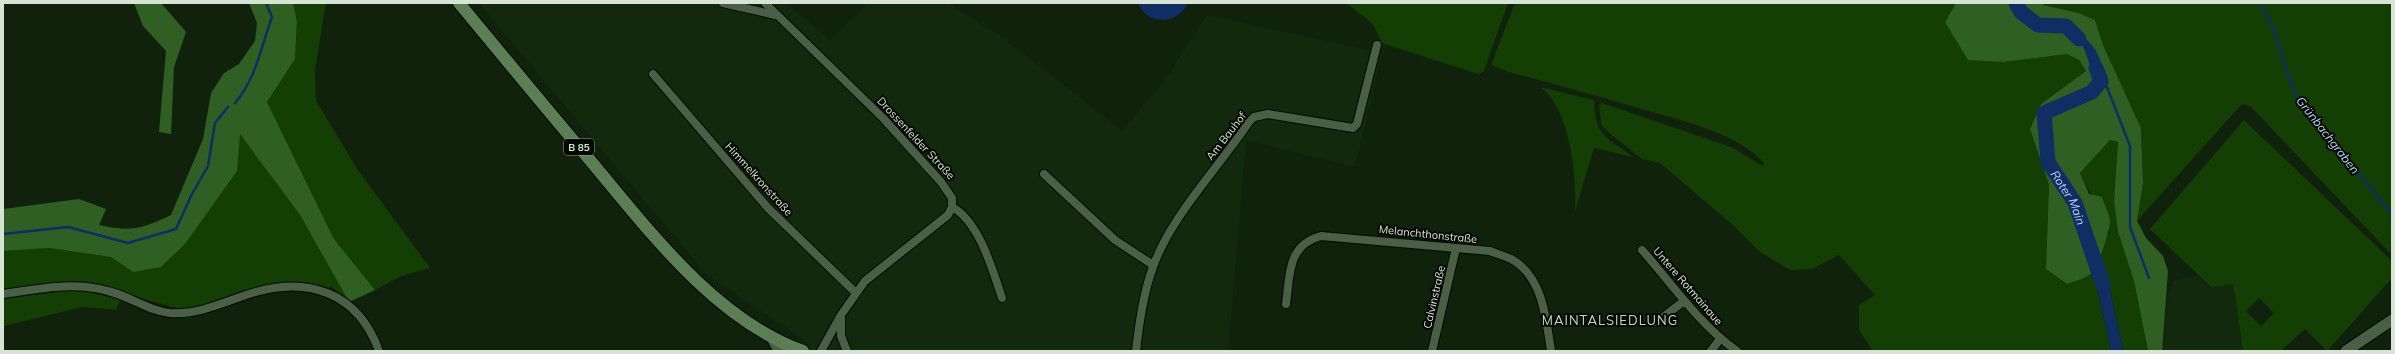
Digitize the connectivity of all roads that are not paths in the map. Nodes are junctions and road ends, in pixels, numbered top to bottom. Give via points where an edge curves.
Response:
1 (459, 3) edge
2 (723, 3) edge
3 (765, 3) edge
4 (777, 16) junction
5 (1377, 45) dead end
6 (653, 74) dead end
7 (1044, 174) dead end
8 (952, 207) junction
9 (1456, 248) junction
10 (1642, 250) dead end
11 (1153, 265) junction
12 (855, 292) junction
13 (3, 294) edge
14 (1002, 298) dead end
15 (1684, 301) junction
16 (1286, 304) dead end
17 (841, 315) junction
18 (2392, 320) edge
19 (1657, 322) dead end
20 (771, 336) junction
21 (1720, 339) junction
22 (379, 351) edge
23 (779, 351) edge
24 (803, 351) edge
25 (822, 351) edge
26 (847, 351) edge
27 (1136, 351) edge
28 (1432, 351) edge
29 (1552, 351) edge
30 (1711, 351) edge
31 (1737, 351) edge
32 (2346, 351) edge

1 - 20 main road, B 85 via 680,265 708,292
2 - 4 street, Drossenfelder Straße
3 - 4 street, Drossenfelder Straße
4 - 8 street, Drossenfelder Straße via 888,123 949,191
5 - 11 street, Am Bauhof via 1357,124 1353,128 1268,114 1254,117 1204,182 1175,225
6 - 12 street, Himmelkronstraße via 768,208
7 - 11 street via 1115,240
8 - 12 street via 948,215 865,281
8 - 14 street via 960,211 975,233 989,260
9 - 16 street, Melanchthonstraße via 1328,235 1315,237 1304,242 1295,253
9 - 28 street, Calvinstraße
9 - 29 street, Melanchthonstraße via 1490,251 1512,259 1520,265 1541,295
10 - 15 street, Untere Rotmainaue
11 - 27 street, Am Bauhof via 1141,314
12 - 17 street
13 - 22 street via 79,285 108,291 169,313 185,313 276,288 304,288 332,293 356,311 373,334
15 - 19 street
15 - 21 street, Untere Rotmainaue
17 - 25 street
17 - 26 street via 841,336
18 - 32 main road
20 - 23 main road
20 - 24 main road, B 85
21 - 30 street
21 - 31 street, Untere Rotmainaue

